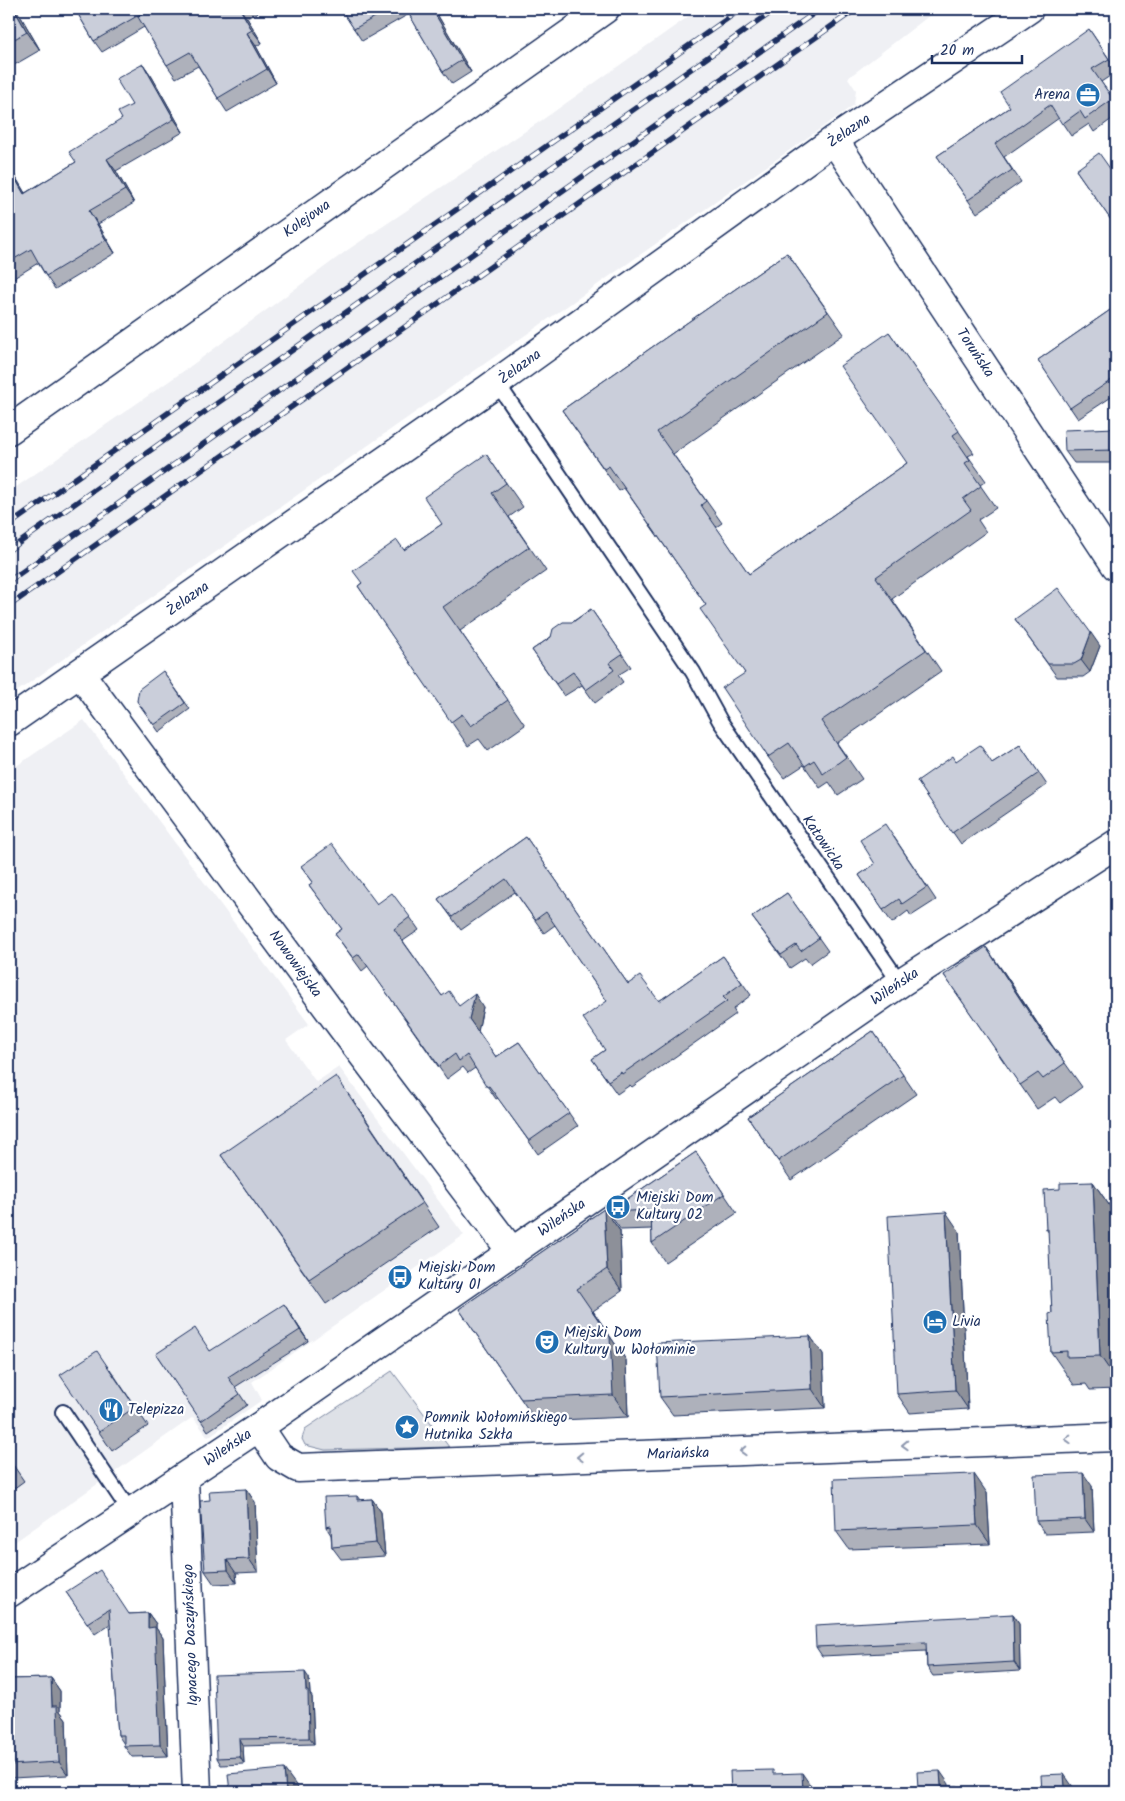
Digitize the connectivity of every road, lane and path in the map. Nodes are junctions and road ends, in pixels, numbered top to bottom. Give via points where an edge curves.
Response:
1 (605, 9) edge
2 (1029, 9) edge
3 (834, 140) junction
4 (497, 383) junction
5 (9, 430) edge
6 (1116, 566) edge
7 (80, 674) junction
8 (9, 722) edge
9 (1112, 849) edge
10 (900, 983) junction
11 (512, 1252) junction
12 (62, 1412) dead end
13 (259, 1427) junction
14 (1116, 1437) edge
15 (184, 1478) junction
16 (130, 1513) junction
17 (9, 1593) edge
18 (197, 1792) edge

1 - 5 street, Kolejowa
2 - 3 street, Żelazna
3 - 4 street, Żelazna
3 - 6 street, Toruńska
4 - 7 street, Żelazna
4 - 10 lane, Katowicka via 693,672 720,721
7 - 8 street, Żelazna
7 - 11 street, Nowowiejska
9 - 10 street, Wileńska
10 - 11 street, Wileńska
11 - 13 street, Wileńska
12 - 16 lane
14 -> 13 street, Mariańska via 298,1468 279,1457
13 - 15 street, Wileńska
15 - 16 street, Wileńska
15 - 18 street, Ignacego Daszyńskiego
16 - 17 street, Wileńska

